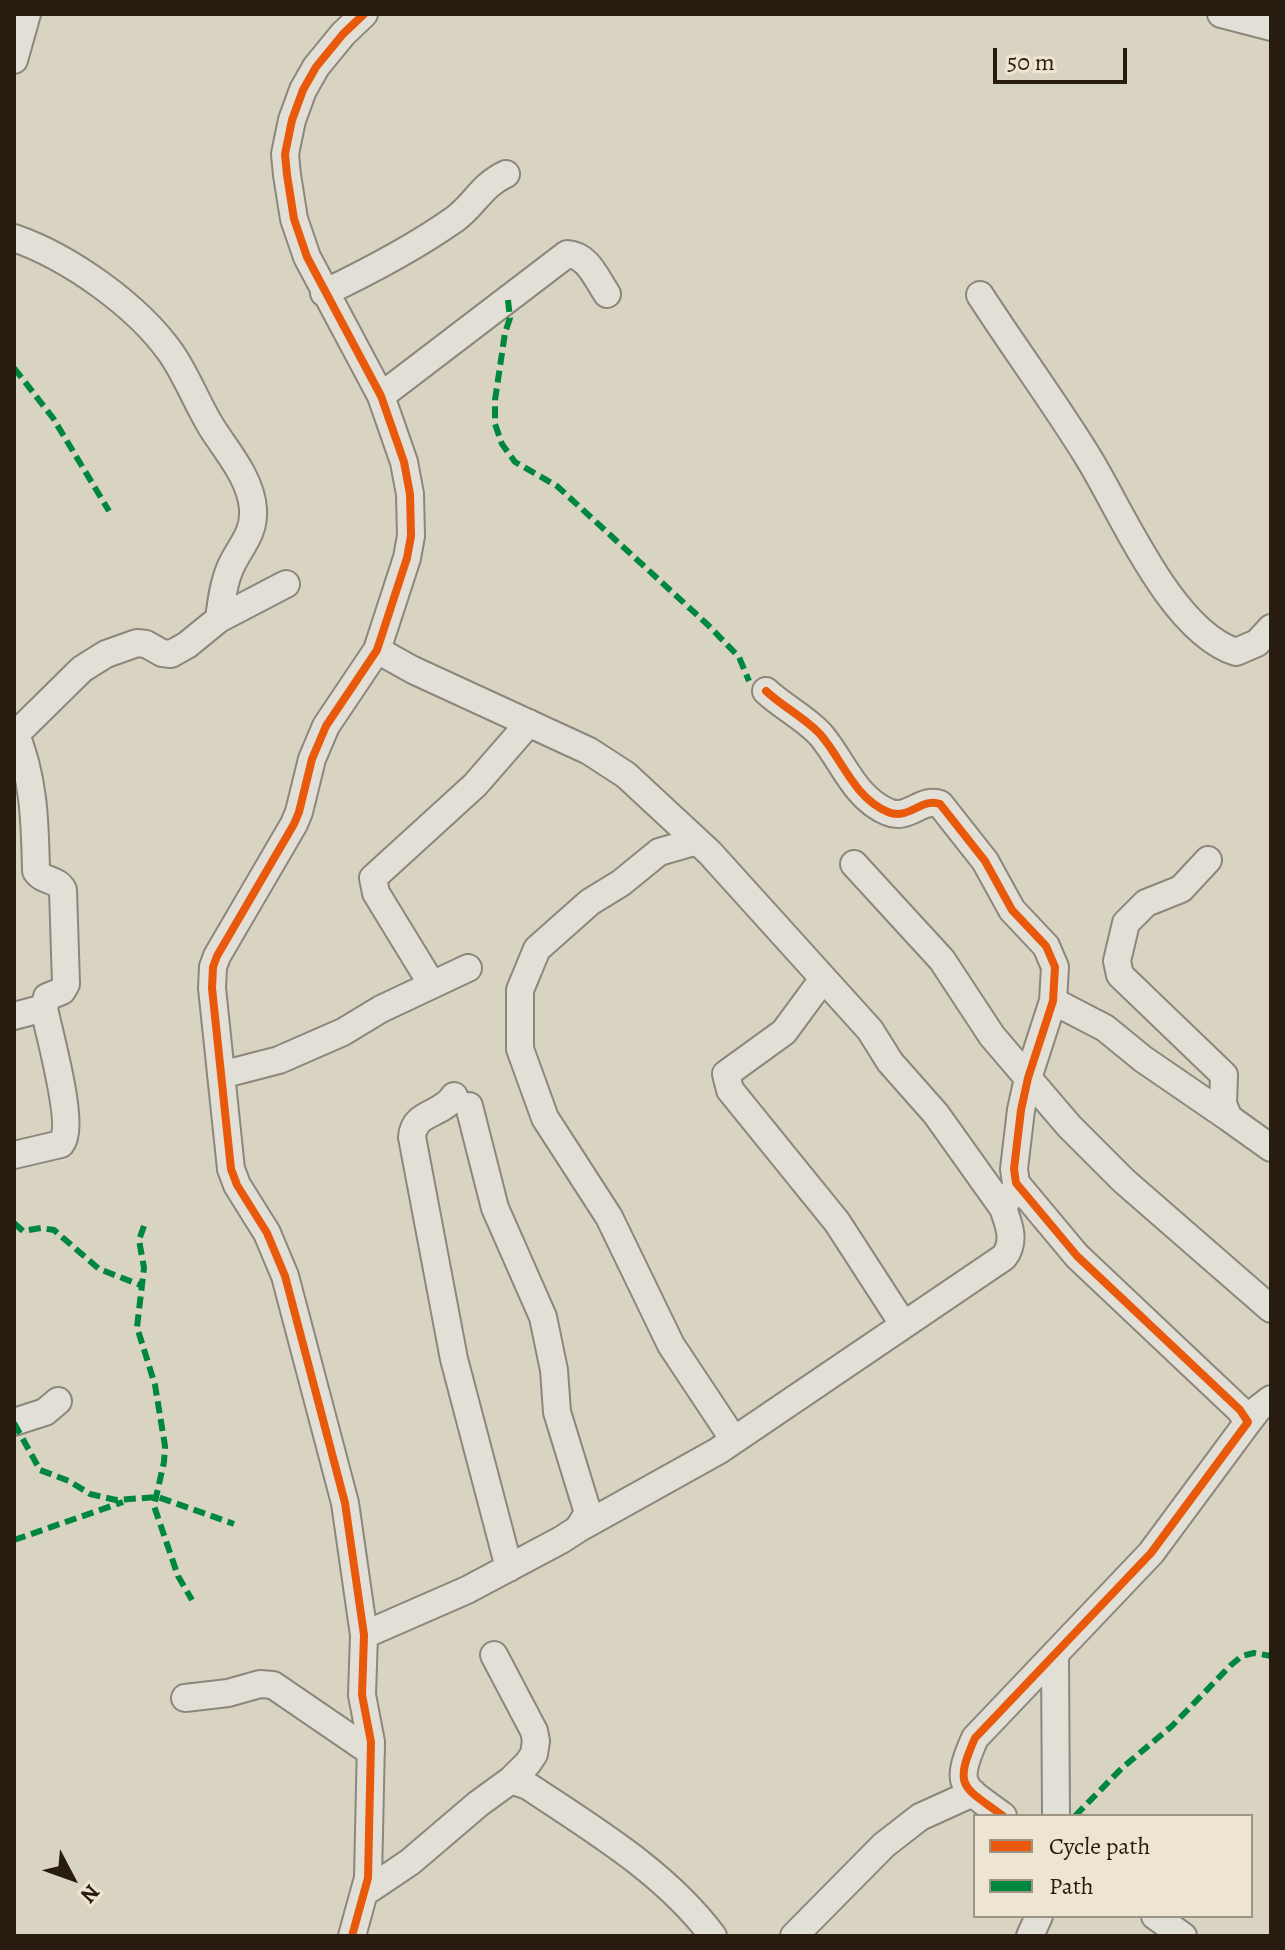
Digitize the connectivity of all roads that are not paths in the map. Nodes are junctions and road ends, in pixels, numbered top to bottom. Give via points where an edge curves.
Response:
1 (27, 14) edge
2 (364, 14) edge
3 (1221, 14) edge
4 (1271, 27) edge
5 (14, 60) edge
6 (506, 174) dead end
7 (14, 238) edge
8 (324, 293) junction
9 (607, 294) dead end
10 (980, 295) dead end
11 (381, 396) junction
12 (286, 584) dead end
13 (219, 619) junction
14 (1271, 628) edge
15 (377, 650) junction
16 (766, 691) dead end
17 (529, 723) junction
18 (15, 734) edge
19 (697, 841) junction
20 (1208, 860) dead end
21 (854, 864) dead end
22 (468, 968) dead end
23 (823, 979) junction
24 (431, 983) junction
25 (1053, 1001) junction
26 (44, 1008) junction
27 (14, 1016) edge
28 (221, 1075) junction
29 (1028, 1078) junction
30 (1229, 1118) junction
31 (1271, 1148) edge
32 (14, 1155) edge
33 (1016, 1183) junction
34 (1003, 1208) junction
35 (1271, 1309) edge
36 (903, 1324) junction
37 (1271, 1399) edge
38 (58, 1401) dead end
39 (14, 1422) edge
40 (1248, 1422) junction
41 (734, 1440) junction
42 (578, 1529) junction
43 (509, 1568) junction
44 (364, 1635) junction
45 (494, 1655) dead end
46 (1055, 1657) junction
47 (185, 1698) dead end
48 (371, 1752) junction
49 (511, 1780) junction
50 (973, 1793) junction
51 (1000, 1814) edge
52 (1056, 1814) edge
53 (364, 1893) junction
54 (1158, 1918) edge
55 (352, 1936) edge
56 (713, 1936) edge
57 (794, 1936) edge
58 (1183, 1936) edge

1 - 5 street
2 - 8 street via 316,67 303,90 285,154 294,219
3 - 4 street
6 - 8 street via 477,194 465,212 403,254
7 - 13 street via 106,289 162,341 235,462 251,496 253,523 229,569
8 - 11 street
9 - 11 street via 585,261 567,254
10 - 14 street via 1087,456 1174,603 1207,637 1236,652 1257,643
11 - 15 street via 404,462 412,519 407,558
12 - 13 street
13 - 18 street via 171,654 137,643 106,654 82,669
15 - 17 street
15 - 28 street via 326,726 294,824 217,956 212,988
16 - 25 street via 816,730 879,807 896,815 929,802 940,804 985,861 1012,910 1052,956
17 - 19 street via 616,768
17 - 24 street via 475,785 373,878 376,893
18 - 26 street via 32,791 36,871 63,890 66,984 47,997
19 - 23 street
19 - 41 street via 659,852 537,949 520,990 520,1049 545,1118 609,1217 671,1345
20 - 30 street via 1181,889 1146,903 1126,923 1118,967 1126,982 1224,1075 1223,1104
21 - 29 street via 942,960 992,1036
22 - 24 street
23 - 34 street via 929,1105
23 - 36 street via 784,1032 726,1074 726,1081 837,1222
24 - 28 street via 343,1032 279,1060
25 - 29 street
25 - 30 street via 1105,1028
26 - 27 street
26 - 32 street via 60,1077 66,1136 61,1144
28 - 44 street via 231,1169 285,1276 339,1475
29 - 33 street via 1016,1145
29 - 35 street via 1124,1181
30 - 31 street
33 - 34 street
33 - 40 street via 1077,1256
34 - 36 street via 1011,1236 1004,1257
36 - 41 street
37 - 40 street
38 - 39 street via 45,1412
40 - 46 street via 1151,1553
41 - 42 street
42 - 43 street
42 - 43 street via 588,1513 557,1412 543,1317 495,1208 462,1101 421,1117 412,1137 454,1359
43 - 44 street
44 - 48 street via 362,1695
45 - 49 street via 536,1741 534,1754
46 - 50 street via 975,1738 961,1774
46 - 52 street
47 - 48 street via 273,1685
48 - 53 street
49 - 53 street
49 - 56 street via 528,1786 651,1872 682,1898
50 - 51 street
50 - 57 street via 920,1817 884,1845
53 - 55 street
54 - 58 street

